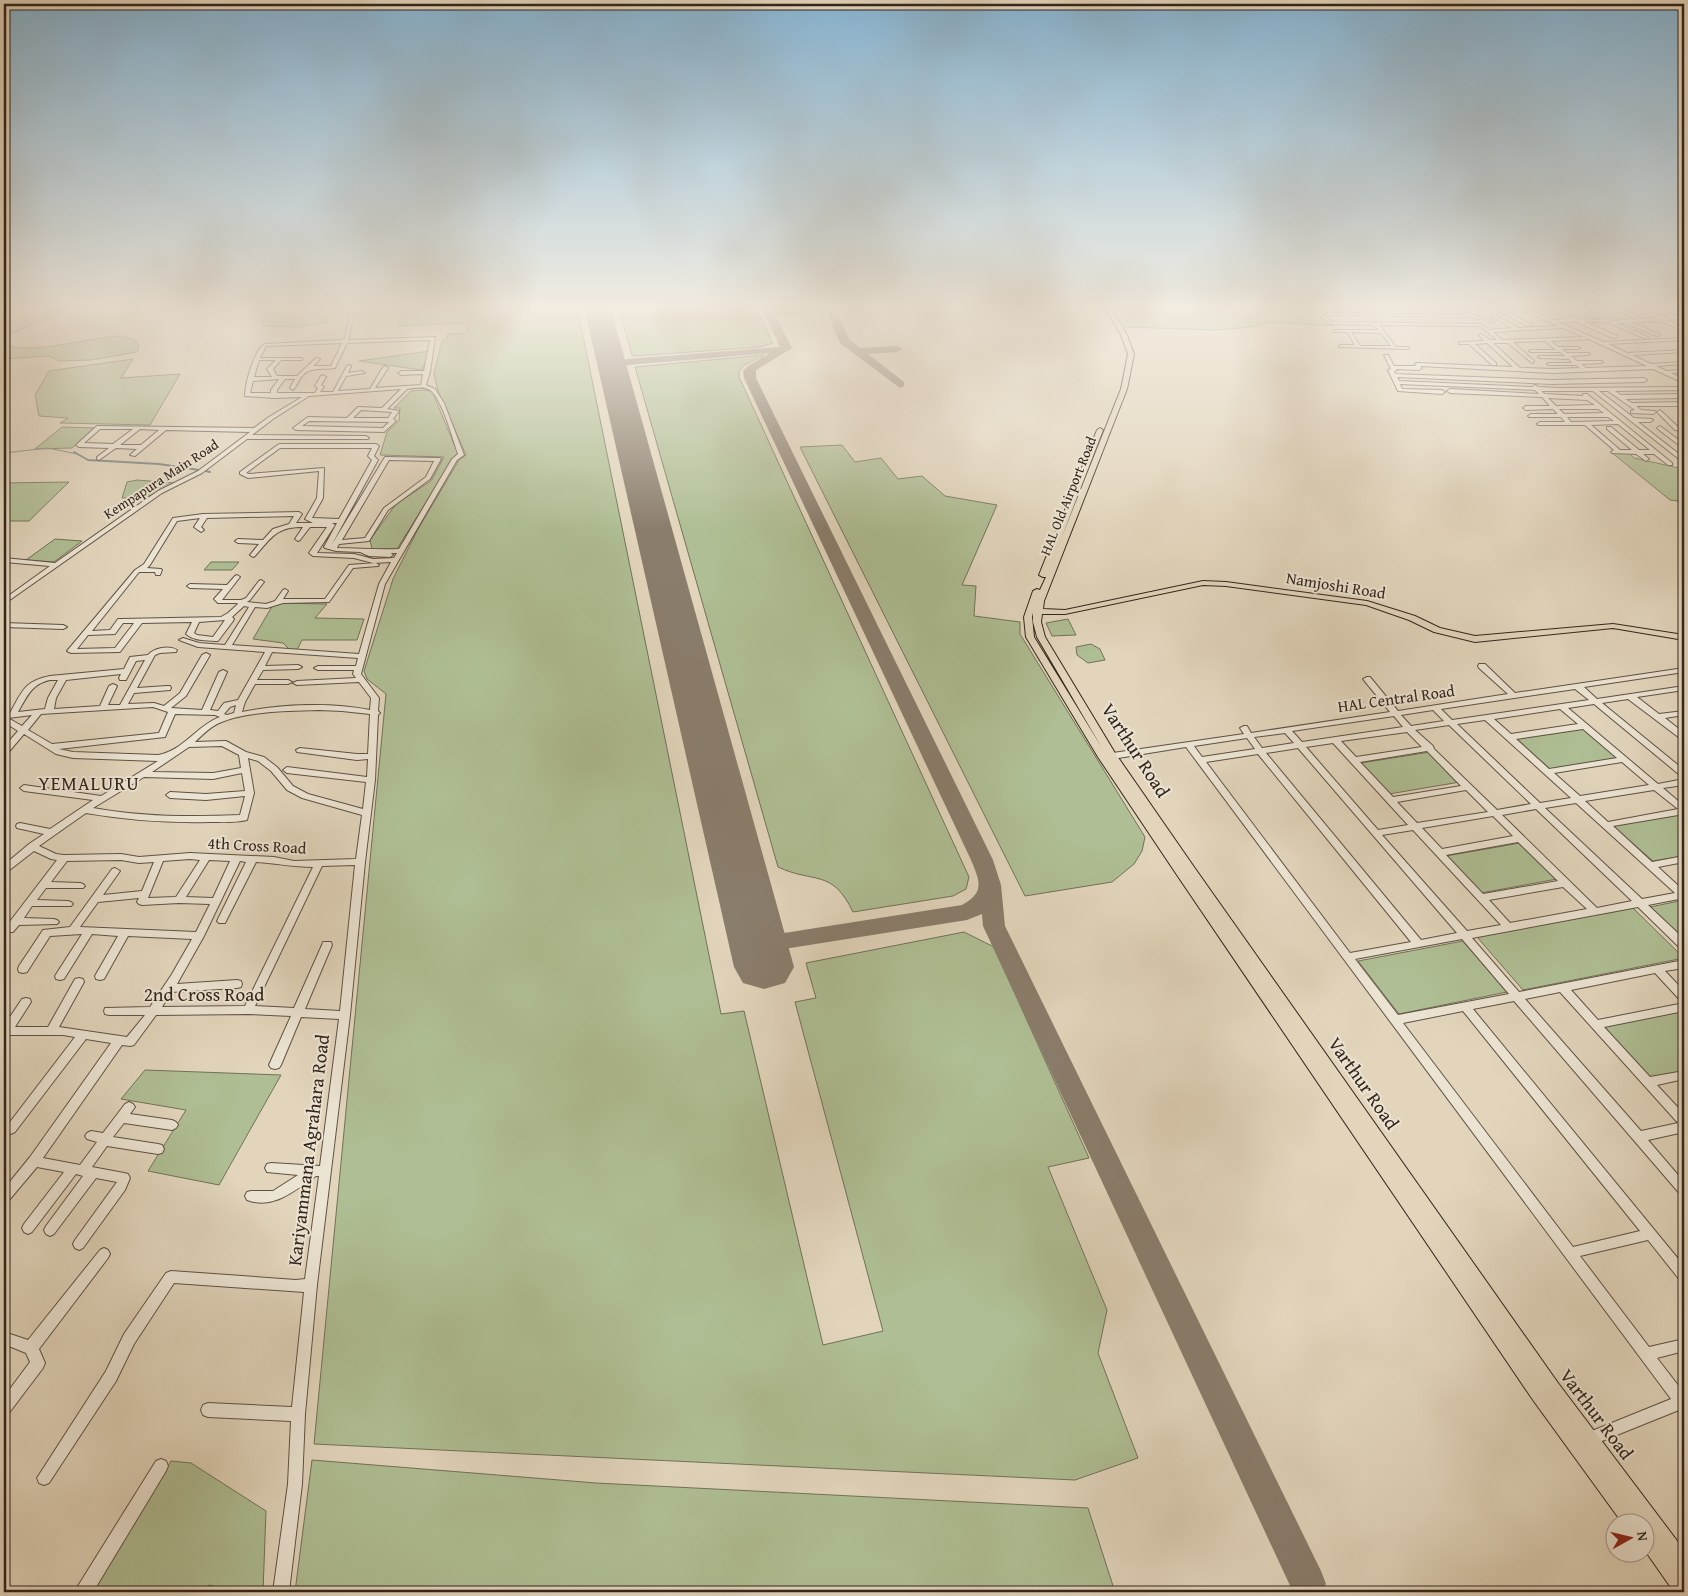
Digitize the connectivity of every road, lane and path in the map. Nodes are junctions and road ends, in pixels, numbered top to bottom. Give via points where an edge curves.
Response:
1 (252, 380) edge
2 (280, 380) edge
3 (297, 380) edge
4 (321, 380) edge
5 (342, 380) edge
6 (378, 380) edge
7 (425, 380) edge
8 (1121, 380) edge
9 (1123, 380) edge
10 (1462, 380) edge
11 (1503, 380) edge
12 (1623, 380) edge
13 (1600, 381) junction
14 (1397, 382) joint
15 (1530, 382) junction
16 (423, 386) junction
17 (1466, 386) junction
18 (294, 388) dead end
19 (404, 388) junction
20 (1684, 388) edge
21 (1663, 389) junction
22 (372, 390) junction
23 (1537, 390) junction
24 (1579, 390) junction
25 (1595, 390) junction
26 (1611, 390) junction
27 (1120, 391) junction
28 (335, 392) junction
29 (317, 394) junction
30 (308, 395) junction
31 (1472, 395) junction
32 (274, 396) junction
33 (1675, 396) junction
34 (1684, 396) edge
35 (1620, 397) junction
36 (1546, 398) junction
37 (1588, 398) junction
38 (1565, 400) dead end
39 (1684, 403) edge
40 (1631, 405) junction
41 (1674, 405) junction
42 (1573, 407) junction
43 (1600, 407) junction
44 (1526, 408) dead end
45 (1554, 408) junction
46 (387, 409) junction
47 (1639, 411) junction
48 (1684, 411) edge
49 (1622, 412) junction
50 (395, 413) joint
51 (1609, 415) junction
52 (1531, 416) dead end
53 (1561, 416) junction
54 (316, 419) junction
55 (348, 420) junction
56 (1632, 420) junction
57 (1650, 420) dead end
58 (393, 422) junction
59 (1586, 423) junction
60 (1620, 423) junction
61 (1540, 424) dead end
62 (1570, 424) junction
63 (138, 428) junction
64 (165, 428) junction
65 (292, 428) dead end
66 (1609, 428) dead end
67 (1660, 428) dead end
68 (1684, 429) edge
69 (255, 430) junction
70 (245, 437) junction
71 (366, 438) dead end
72 (113, 447) junction
73 (142, 447) junction
74 (1684, 447) edge
75 (1684, 451) edge
76 (1637, 452) junction
77 (1655, 452) junction
78 (1673, 452) junction
79 (133, 455) dead end
80 (100, 458) dead end
81 (1646, 459) dead end
82 (1684, 461) edge
83 (1670, 464) dead end
84 (205, 516) junction
85 (342, 521) junction
86 (291, 525) junction
87 (308, 525) junction
88 (201, 530) dead end
89 (298, 539) dead end
90 (238, 541) dead end
91 (265, 542) junction
92 (337, 542) junction
93 (333, 549) junction
94 (254, 555) dead end
95 (396, 558) junction
96 (4, 560) edge
97 (370, 563) junction
98 (56, 565) junction
99 (137, 570) junction
100 (158, 574) dead end
101 (237, 577) dead end
102 (261, 582) dead end
103 (190, 586) dead end
104 (229, 587) junction
105 (284, 591) dead end
106 (4, 602) edge
107 (278, 602) junction
108 (241, 604) junction
109 (252, 608) dead end
110 (1034, 608) junction
111 (228, 617) junction
112 (197, 619) junction
113 (140, 620) junction
114 (4, 625) edge
115 (63, 627) dead end
116 (85, 633) junction
117 (1684, 637) edge
118 (183, 640) dead end
119 (227, 647) junction
120 (173, 650) dead end
121 (270, 650) junction
122 (206, 656) dead end
123 (362, 656) junction
124 (151, 657) junction
125 (1482, 666) dead end
126 (298, 667) dead end
127 (260, 668) junction
128 (318, 668) dead end
129 (358, 668) junction
130 (1684, 670) edge
131 (84, 672) joint
132 (223, 672) dead end
133 (62, 678) junction
134 (1367, 679) dead end
135 (362, 680) junction
136 (252, 682) junction
137 (288, 682) dead end
138 (297, 683) dead end
139 (113, 686) dead end
140 (1577, 686) junction
141 (134, 687) junction
142 (167, 688) dead end
143 (1684, 688) edge
144 (1514, 696) junction
145 (1630, 696) junction
146 (1594, 701) junction
147 (241, 702) junction
148 (124, 705) junction
149 (1560, 706) junction
150 (103, 707) junction
151 (1434, 707) junction
152 (169, 710) junction
153 (49, 711) junction
154 (39, 712) junction
155 (206, 712) junction
156 (376, 713) junction
157 (1396, 713) junction
158 (1684, 713) edge
159 (13, 714) junction
160 (223, 716) junction
161 (237, 716) junction
162 (1488, 717) junction
163 (1658, 717) junction
164 (4, 718) edge
165 (1450, 722) junction
166 (1584, 726) junction
167 (1409, 728) junction
168 (1286, 729) junction
169 (22, 731) junction
170 (1246, 731) junction
171 (1509, 737) junction
172 (1684, 737) edge
173 (1335, 740) junction
174 (1188, 744) junction
175 (187, 745) junction
176 (1298, 745) junction
177 (50, 747) junction
178 (1430, 748) junction
179 (300, 750) dead end
180 (1260, 751) junction
181 (4, 752) edge
182 (242, 754) junction
183 (372, 756) junction
184 (168, 757) junction
185 (1108, 757) junction
186 (1199, 760) junction
187 (1354, 760) junction
188 (1624, 760) junction
189 (246, 770) junction
190 (287, 770) dead end
191 (1547, 772) junction
192 (1684, 774) edge
193 (145, 775) junction
194 (371, 780) junction
195 (1684, 782) edge
196 (1469, 787) junction
197 (1656, 787) junction
198 (24, 788) dead end
199 (250, 793) junction
200 (170, 795) dead end
201 (104, 799) junction
202 (1391, 800) junction
203 (1578, 800) junction
204 (1538, 806) junction
205 (85, 810) junction
206 (1684, 811) edge
207 (366, 813) junction
208 (1495, 813) junction
209 (244, 818) joint
210 (1605, 825) junction
211 (20, 826) dead end
212 (1415, 826) junction
213 (51, 832) junction
214 (1375, 833) junction
215 (1521, 838) junction
216 (32, 846) junction
217 (1439, 852) junction
218 (206, 857) junction
219 (64, 858) junction
220 (160, 858) junction
221 (236, 859) junction
222 (1684, 859) edge
223 (252, 860) junction
224 (360, 862) junction
225 (319, 863) junction
226 (1650, 865) junction
227 (4, 870) edge
228 (115, 871) dead end
229 (1565, 883) junction
230 (43, 885) junction
231 (80, 886) dead end
232 (145, 894) junction
233 (1684, 895) edge
234 (1481, 898) junction
235 (95, 899) junction
236 (179, 900) junction
237 (217, 901) junction
238 (30, 903) junction
239 (1640, 903) junction
240 (68, 904) dead end
241 (1594, 911) junction
242 (222, 920) dead end
243 (17, 921) junction
244 (54, 922) dead end
245 (1508, 927) junction
246 (9, 930) dead end
247 (73, 930) junction
248 (90, 930) junction
249 (125, 932) junction
250 (1463, 935) junction
251 (199, 936) junction
252 (1418, 944) junction
253 (328, 945) dead end
254 (1684, 945) edge
255 (1347, 957) junction
256 (1684, 964) edge
257 (23, 969) dead end
258 (1656, 969) junction
259 (60, 976) dead end
260 (100, 976) dead end
261 (79, 982) dead end
262 (237, 984) dead end
263 (1562, 987) junction
264 (170, 988) junction
265 (1516, 996) junction
266 (1684, 997) edge
267 (26, 1002) dead end
268 (1465, 1006) junction
269 (1684, 1007) edge
270 (248, 1010) junction
271 (155, 1011) junction
272 (109, 1012) dead end
273 (298, 1013) junction
274 (345, 1015) junction
275 (1395, 1020) junction
276 (1596, 1024) junction
277 (5, 1031) edge
278 (51, 1031) junction
279 (83, 1035) junction
280 (119, 1041) junction
281 (274, 1065) dead end
282 (1684, 1075) edge
283 (1648, 1082) junction
284 (129, 1107) dead end
285 (121, 1118) junction
286 (1684, 1122) edge
287 (172, 1125) dead end
288 (1684, 1127) edge
289 (12, 1129) dead end
290 (91, 1136) dead end
291 (1638, 1137) junction
292 (105, 1140) junction
293 (158, 1149) dead end
294 (34, 1161) junction
295 (271, 1168) dead end
296 (83, 1170) junction
297 (320, 1171) junction
298 (1684, 1190) edge
299 (6, 1195) dead end
300 (251, 1196) dead end
301 (28, 1228) dead end
302 (50, 1230) dead end
303 (1651, 1234) junction
304 (79, 1244) dead end
305 (1570, 1253) junction
306 (104, 1254) dead end
307 (1684, 1275) edge
308 (171, 1277) joint
309 (311, 1285) junction
310 (4, 1338) edge
311 (1684, 1345) edge
312 (31, 1348) junction
313 (1646, 1354) junction
314 (1683, 1402) edge
315 (4, 1408) edge
316 (208, 1410) dead end
317 (298, 1414) junction
318 (1582, 1442) junction
319 (161, 1466) dead end
320 (44, 1478) dead end
321 (1628, 1514) edge
322 (1656, 1552) edge
323 (1684, 1564) edge
324 (280, 1587) edge
325 (1684, 1591) edge
326 (84, 1592) edge

1 - 32 street via 247,395
2 - 32 street
3 - 18 street
4 - 29 street
5 - 28 street
6 - 22 street
7 - 16 street
8 - 27 main road, HAL Old Airport Road
9 - 27 main road, HAL Old Airport Road
10 - 17 street
11 - 15 street
12 - 13 street
13 - 15 street
13 - 26 street
14 - 17 street
14 - 31 street via 1400,390
15 - 23 street
16 - 19 street
16 - 95 street via 435,392 461,453
17 - 23 street
17 - 31 street
19 - 22 street
19 - 46 street
20 - 21 street
21 - 26 street
21 - 33 street
22 - 28 street
23 - 24 street
23 - 36 street
24 - 25 street
24 - 37 street
25 - 26 street
25 - 49 street
26 - 35 street
27 - 110 main road, HAL Old Airport Road via 1068,510
27 - 110 main road, HAL Old Airport Road via 1040,601
28 - 29 street
29 - 30 street
30 - 32 street
30 - 69 street, Kempapura Main Road
31 - 36 street
33 - 34 street
33 - 35 street
33 - 39 street
35 - 40 street
36 - 37 street
36 - 45 street
37 - 43 street
38 - 42 street
39 - 41 street
40 - 41 street
40 - 47 street
41 - 48 street
42 - 43 street
42 - 45 street
43 - 51 street
44 - 45 street
45 - 53 street
46 - 50 street via 396,409
46 - 55 street via 360,408
47 - 49 street
47 - 68 street via 1656,412 1677,429
49 - 56 street
50 - 58 street via 398,421
51 - 53 street
51 - 60 street
52 - 53 street
53 - 62 street
54 - 55 street
54 - 58 street via 308,418 296,428 384,430
54 - 65 street via 314,415 307,415
55 - 58 street
56 - 57 street
56 - 78 street
59 - 60 street
59 - 62 street
59 - 76 street via 1616,452
60 - 77 street
61 - 62 street
63 - 64 street
63 - 72 street
63 - 72 street via 99,427 80,445
64 - 69 street
64 - 73 street
66 - 76 street
67 - 74 street
69 - 70 street, Kempapura Main Road
70 - 71 street
70 - 98 street, Kempapura Main Road via 217,460 160,492
72 - 73 street
72 - 80 street
73 - 79 street
75 - 78 street
76 - 77 street
76 - 81 street
77 - 78 street
77 - 83 street
78 - 82 street
84 - 86 street via 299,514
84 - 88 street via 197,527
84 - 99 street via 175,519 147,565
85 - 85 street via 313,522 308,519 320,498 322,469 248,476 242,473 279,446 376,446 371,456 375,460
85 - 93 street via 328,545
86 - 87 street
86 - 91 street via 275,530
87 - 89 street
87 - 97 street via 332,525 312,553 315,555 354,556
90 - 91 street
91 - 94 street
92 - 92 street via 387,458 438,459 428,478 386,509 367,540
92 - 93 street
93 - 95 street via 359,549
95 - 97 street
95 - 123 street via 382,584
96 - 98 street
97 - 107 street via 351,566 327,601
98 - 106 street, Kempapura Main Road
99 - 100 street via 155,569 159,570
99 - 116 street
101 - 104 street
102 - 108 street
103 - 104 street
104 - 108 street via 218,599 220,602
105 - 107 street
107 - 108 street via 267,606
108 - 111 street
109 - 119 street
110 - 117 main road, Namjoshi Road via 1065,612 1203,583 1226,584 1367,602 1437,630 1475,639 1613,626
110 - 185 main road, Varthur Road via 1027,624 1030,637
111 - 112 street
111 - 112 street via 230,619 215,639 190,634
112 - 113 street
113 - 116 street via 121,621 112,632
113 - 116 street via 114,651 71,652
114 - 115 street
118 - 119 street via 198,645
119 - 121 street
120 - 124 street via 158,651
121 - 123 street
121 - 127 street
122 - 152 street via 183,694
123 - 129 street
124 - 131 street via 134,659 125,674
124 - 141 street
125 - 144 street
126 - 127 street
127 - 136 street
128 - 129 street
129 - 135 street, Kariyammana Agrahara Road via 357,674
130 - 140 street, HAL Central Road
131 - 133 street
132 - 155 street
133 - 153 street
133 - 159 street via 43,678 33,682
134 - 157 street
135 - 138 street
135 - 156 street, Kariyammana Agrahara Road via 375,698
136 - 137 street
136 - 147 street
139 - 150 street
140 - 144 street, HAL Central Road
140 - 146 street
141 - 142 street
141 - 148 street
143 - 145 street
144 - 151 street, HAL Central Road
145 - 146 street
145 - 163 street
146 - 149 street
146 - 192 street
147 - 160 street via 227,705
147 - 161 street
148 - 150 street
148 - 152 street via 154,705
149 - 162 street
149 - 166 street
150 - 153 street
151 - 157 street, HAL Central Road
151 - 165 street
152 - 155 street
152 - 177 street via 160,735
153 - 154 street
154 - 159 street
154 - 169 street
155 - 160 street
156 - 161 street via 345,708 300,708
156 - 183 street, Kariyammana Agrahara Road
157 - 167 street
157 - 168 street, HAL Central Road
158 - 163 street
159 - 164 street
160 - 161 street
160 - 175 street
162 - 165 street
162 - 171 street
163 - 172 street
164 - 169 street
165 - 167 street
165 - 204 street
166 - 171 street
166 - 188 street
167 - 173 street
167 - 178 street
168 - 170 street, HAL Central Road
168 - 176 street
169 - 177 street
169 - 181 street
170 - 174 street, HAL Central Road
170 - 180 street
171 - 191 street
173 - 176 street
173 - 187 street
174 - 185 street, HAL Central Road
174 - 186 street
175 - 182 street via 223,743
175 - 184 street
176 - 180 street
176 - 214 street
177 - 184 street via 73,755
178 - 187 street
178 - 196 street
179 - 183 street
180 - 186 street
180 - 252 street
182 - 189 street
182 - 207 street via 261,759 290,788 305,796
183 - 194 street, Kariyammana Agrahara Road
184 - 193 street
185 - 318 main road, Varthur Road via 1533,1386
186 - 255 street
187 - 202 street
188 - 191 street
188 - 197 street
189 - 193 street via 213,776
189 - 199 street
190 - 194 street
191 - 203 street
193 - 201 street
194 - 207 street, Kariyammana Agrahara Road
195 - 197 street
196 - 202 street
196 - 208 street
197 - 203 street
197 - 206 street
198 - 201 street
199 - 200 street via 206,797
199 - 209 street
201 - 205 street
202 - 212 street
203 - 204 street
203 - 210 street
204 - 208 street
204 - 239 street
205 - 209 street via 124,817
205 - 213 street
206 - 210 street
207 - 224 street, Kariyammana Agrahara Road
208 - 212 street
208 - 215 street
210 - 226 street
211 - 213 street
212 - 214 street
212 - 217 street
213 - 216 street
214 - 250 street
215 - 217 street
215 - 229 street
216 - 219 street, 4th Cross Road via 54,857
216 - 227 street
217 - 234 street
218 - 220 street, 4th Cross Road
218 - 221 street, 4th Cross Road
218 - 236 street
219 - 220 street, 4th Cross Road
219 - 230 street
220 - 232 street
221 - 223 street, 4th Cross Road
221 - 237 street
222 - 226 street
223 - 225 street, 4th Cross Road
223 - 242 street
224 - 225 street
224 - 274 street, Kariyammana Agrahara Road
225 - 270 street, 4th Cross Road
226 - 233 street
228 - 235 street
229 - 234 street
229 - 241 street
230 - 231 street
230 - 238 street
232 - 235 street
232 - 236 street via 142,902
233 - 239 street
234 - 245 street
235 - 247 street
236 - 237 street
237 - 251 street
238 - 240 street
238 - 243 street
239 - 241 street
239 - 254 street
241 - 245 street
243 - 244 street
243 - 246 street
245 - 250 street
247 - 248 street
247 - 257 street via 47,932
248 - 249 street
248 - 259 street
249 - 251 street
249 - 260 street
250 - 252 street
250 - 265 street
251 - 264 street
252 - 255 street
253 - 273 street
255 - 275 street
256 - 258 street
258 - 263 street
258 - 266 street
261 - 278 street
262 - 264 street, 2nd Cross Road
263 - 265 street
263 - 276 street
264 - 271 street
265 - 268 street
265 - 291 street
267 - 277 street
268 - 275 street
268 - 303 street
269 - 276 street
270 - 271 street, 2nd Cross Road
270 - 273 street, 2nd Cross Road
271 - 272 street, 2nd Cross Road
271 - 280 street via 130,1042
273 - 274 street, 2nd Cross Road
273 - 281 street
274 - 297 street, Kariyammana Agrahara Road
275 - 305 street
276 - 283 street
277 - 278 street
278 - 279 street
279 - 280 street
279 - 289 street
280 - 294 street
282 - 283 street
283 - 286 street
284 - 285 street
285 - 287 street
285 - 292 street
288 - 291 street
290 - 292 street
291 - 298 street
292 - 293 street
292 - 296 street
294 - 296 street
294 - 299 street
295 - 297 street
296 - 301 street
296 - 302 street
296 - 304 street via 124,1178
297 - 300 street via 275,1196
297 - 309 street, Kariyammana Agrahara Road
303 - 305 street
303 - 307 street
305 - 313 street
306 - 312 street
308 - 309 street
308 - 320 street via 128,1339 111,1376
309 - 317 street, Kariyammana Agrahara Road
310 - 312 street
311 - 313 street
312 - 315 street via 38,1363
313 - 314 street
314 - 318 street
316 - 317 street
317 - 324 street, Kariyammana Agrahara Road via 294,1484
318 - 321 main road, Varthur Road
318 - 323 main road, Varthur Road
319 - 326 street
322 - 325 main road

